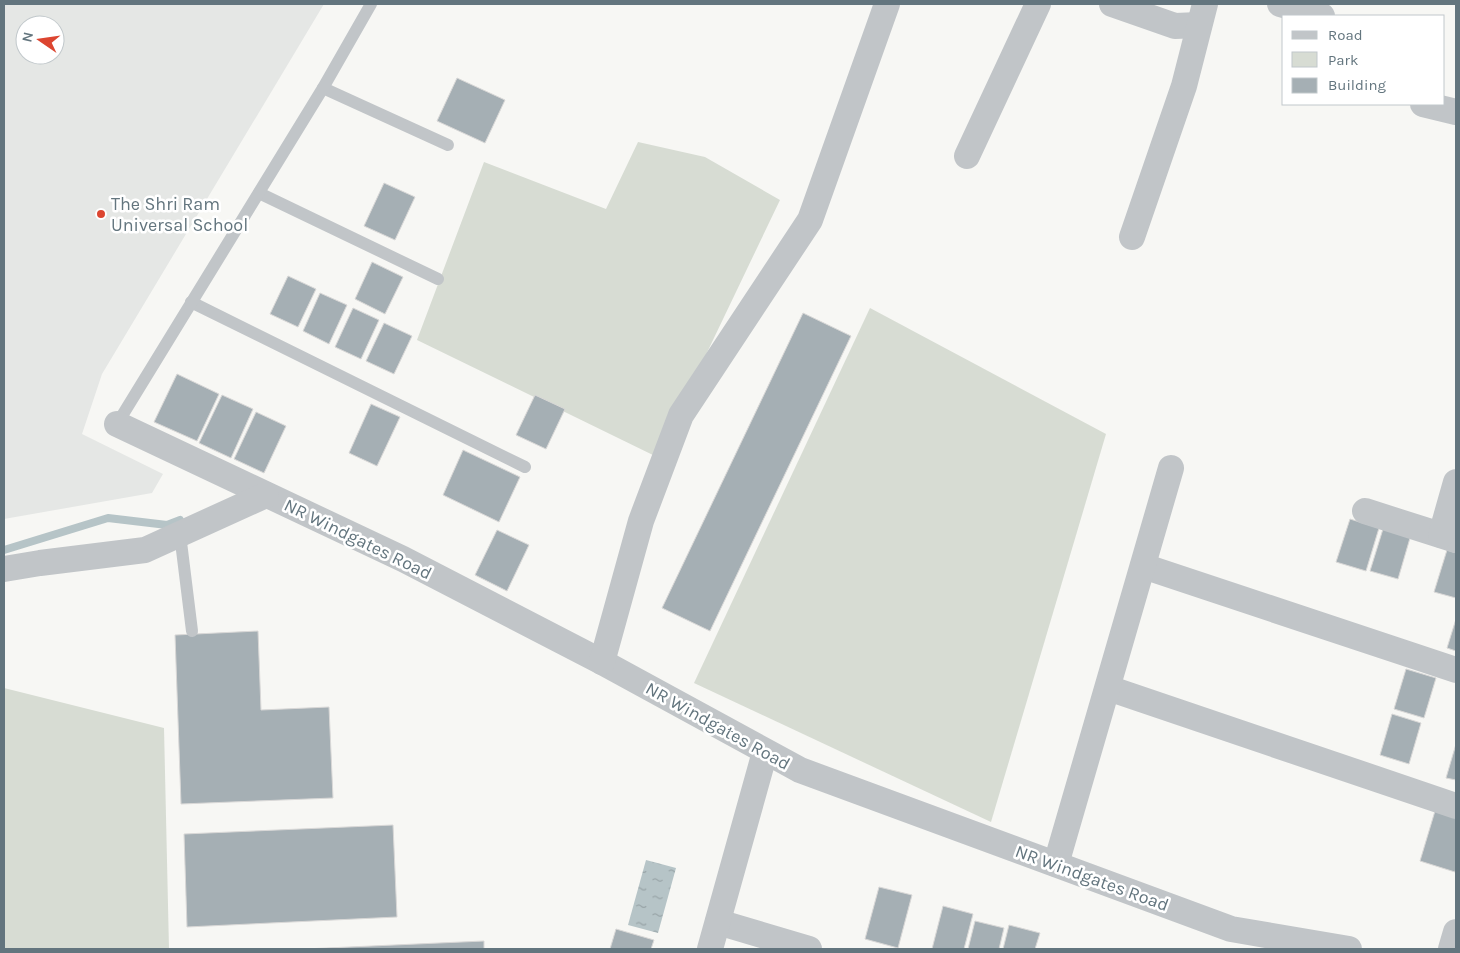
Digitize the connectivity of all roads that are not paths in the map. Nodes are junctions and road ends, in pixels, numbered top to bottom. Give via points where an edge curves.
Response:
1 (371, 4) edge
2 (887, 4) edge
3 (1038, 4) edge
4 (1112, 4) edge
5 (1280, 4) edge
6 (1202, 14) edge
7 (1318, 15) edge
8 (323, 88) junction
9 (1427, 105) edge
10 (1456, 112) edge
11 (448, 145) dead end
12 (967, 156) dead end
13 (259, 193) junction
14 (1132, 237) dead end
15 (438, 279) dead end
16 (191, 302) junction
17 (117, 424) joint
18 (525, 467) dead end
19 (1171, 468) dead end
20 (1456, 482) edge
21 (266, 495) junction
22 (1366, 511) dead end
23 (180, 534) junction
24 (1448, 537) edge
25 (1143, 566) junction
26 (4, 569) edge
27 (192, 631) dead end
28 (602, 662) junction
29 (1456, 670) edge
30 (1108, 688) junction
31 (766, 752) junction
32 (1456, 806) edge
33 (1056, 864) junction
34 (718, 922) junction
35 (1456, 932) edge
36 (1255, 941) edge
37 (710, 949) edge
38 (809, 949) edge
39 (1349, 949) edge
40 (1451, 949) edge

1 - 8 lane
2 - 28 street via 810,220 681,415 642,520
3 - 12 street
4 - 6 street via 1175,26
5 - 7 street
6 - 14 street via 1184,86
8 - 11 lane
8 - 13 lane
9 - 10 street
13 - 15 lane
13 - 16 lane
16 - 17 lane
16 - 18 lane
17 - 21 street, NR Windgates Road
19 - 25 street
20 - 24 street
21 - 23 street
21 - 28 street, NR Windgates Road via 403,560
22 - 24 street
23 - 26 street via 145,550
23 - 27 lane
25 - 29 street
25 - 30 street
28 - 31 street, NR Windgates Road
30 - 32 street
30 - 33 street
31 - 33 street, NR Windgates Road via 800,770
31 - 34 street
33 - 36 street, NR Windgates Road via 1231,928
34 - 37 street
34 - 38 street
35 - 40 street
36 - 39 street, NR Windgates Road

